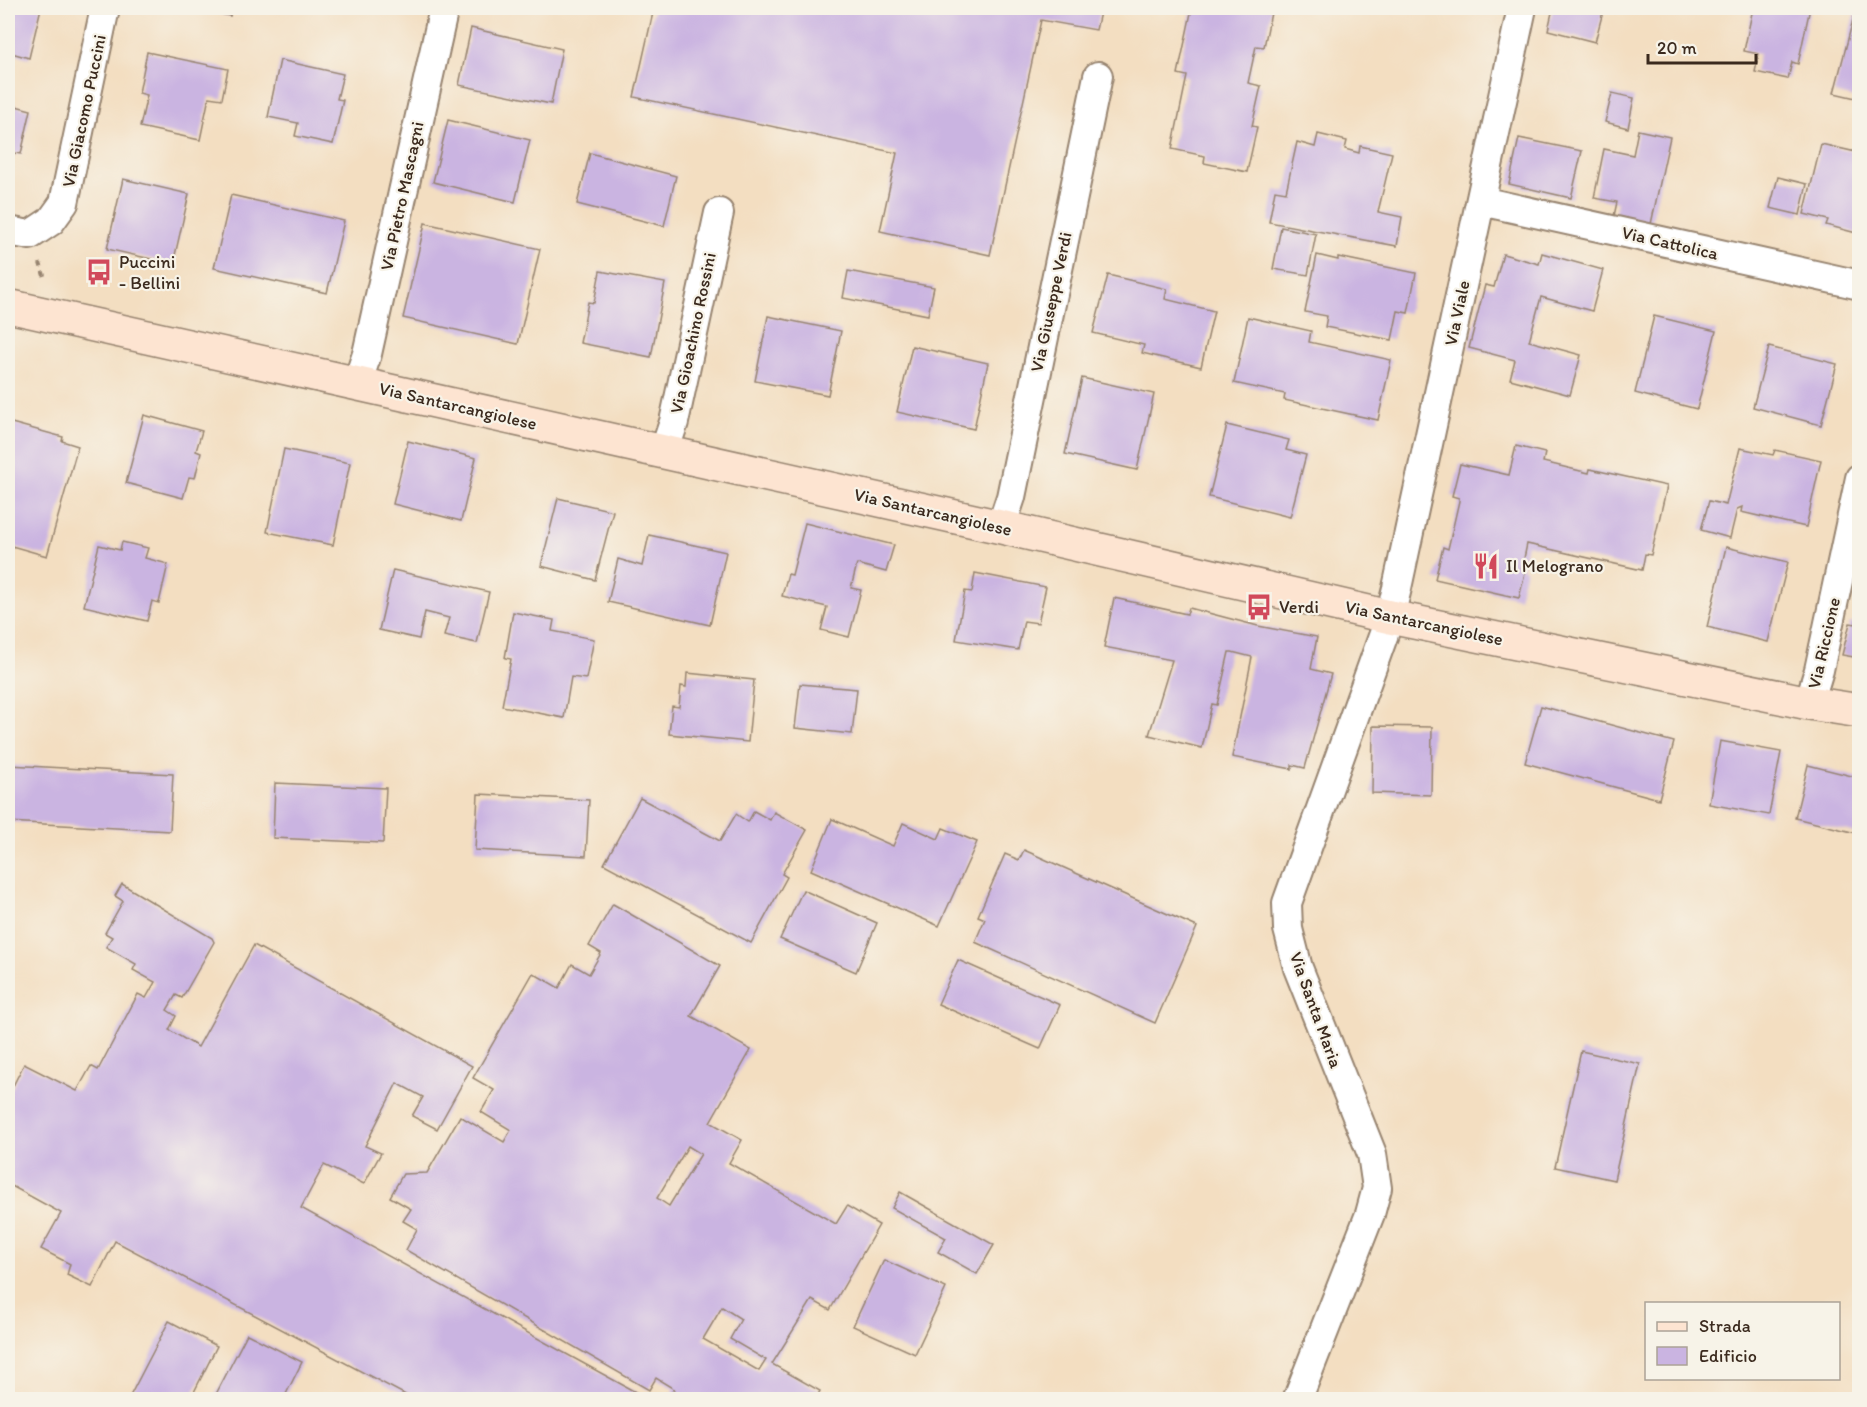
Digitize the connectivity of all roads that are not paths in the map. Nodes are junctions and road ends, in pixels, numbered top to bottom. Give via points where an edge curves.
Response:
1 (105, 8) edge
2 (444, 8) edge
3 (1522, 8) edge
4 (1098, 76) dead end
5 (1481, 201) junction
6 (719, 213) dead end
7 (19, 233) edge
8 (1860, 285) edge
9 (8, 306) edge
10 (357, 384) junction
11 (664, 452) junction
12 (1860, 478) edge
13 (1001, 527) junction
14 (1390, 617) junction
15 (1809, 703) junction
16 (1860, 711) edge
17 (1297, 1400) edge

1 - 7 street, Via Giacomo Puccini via 64,203 51,221
2 - 10 street, Via Pietro Mascagni
3 - 5 street, Via Viale
4 - 13 street, Via Giuseppe Verdi via 1011,497
5 - 8 street, Via Cattolica
5 - 14 street, Via Viale
6 - 11 street, Via Gioachino Rossini via 674,422
9 - 10 main road, Via Santarcangiolese
10 - 11 main road, Via Santarcangiolese
11 - 13 main road, Via Santarcangiolese
12 - 15 street, Via Riccione
13 - 14 main road, Via Santarcangiolese
14 - 15 main road, Via Santarcangiolese
14 - 17 street, Via Santa Maria via 1287,903 1288,929 1298,968 1372,1154 1377,1188
15 - 16 main road, Via Santarcangiolese

